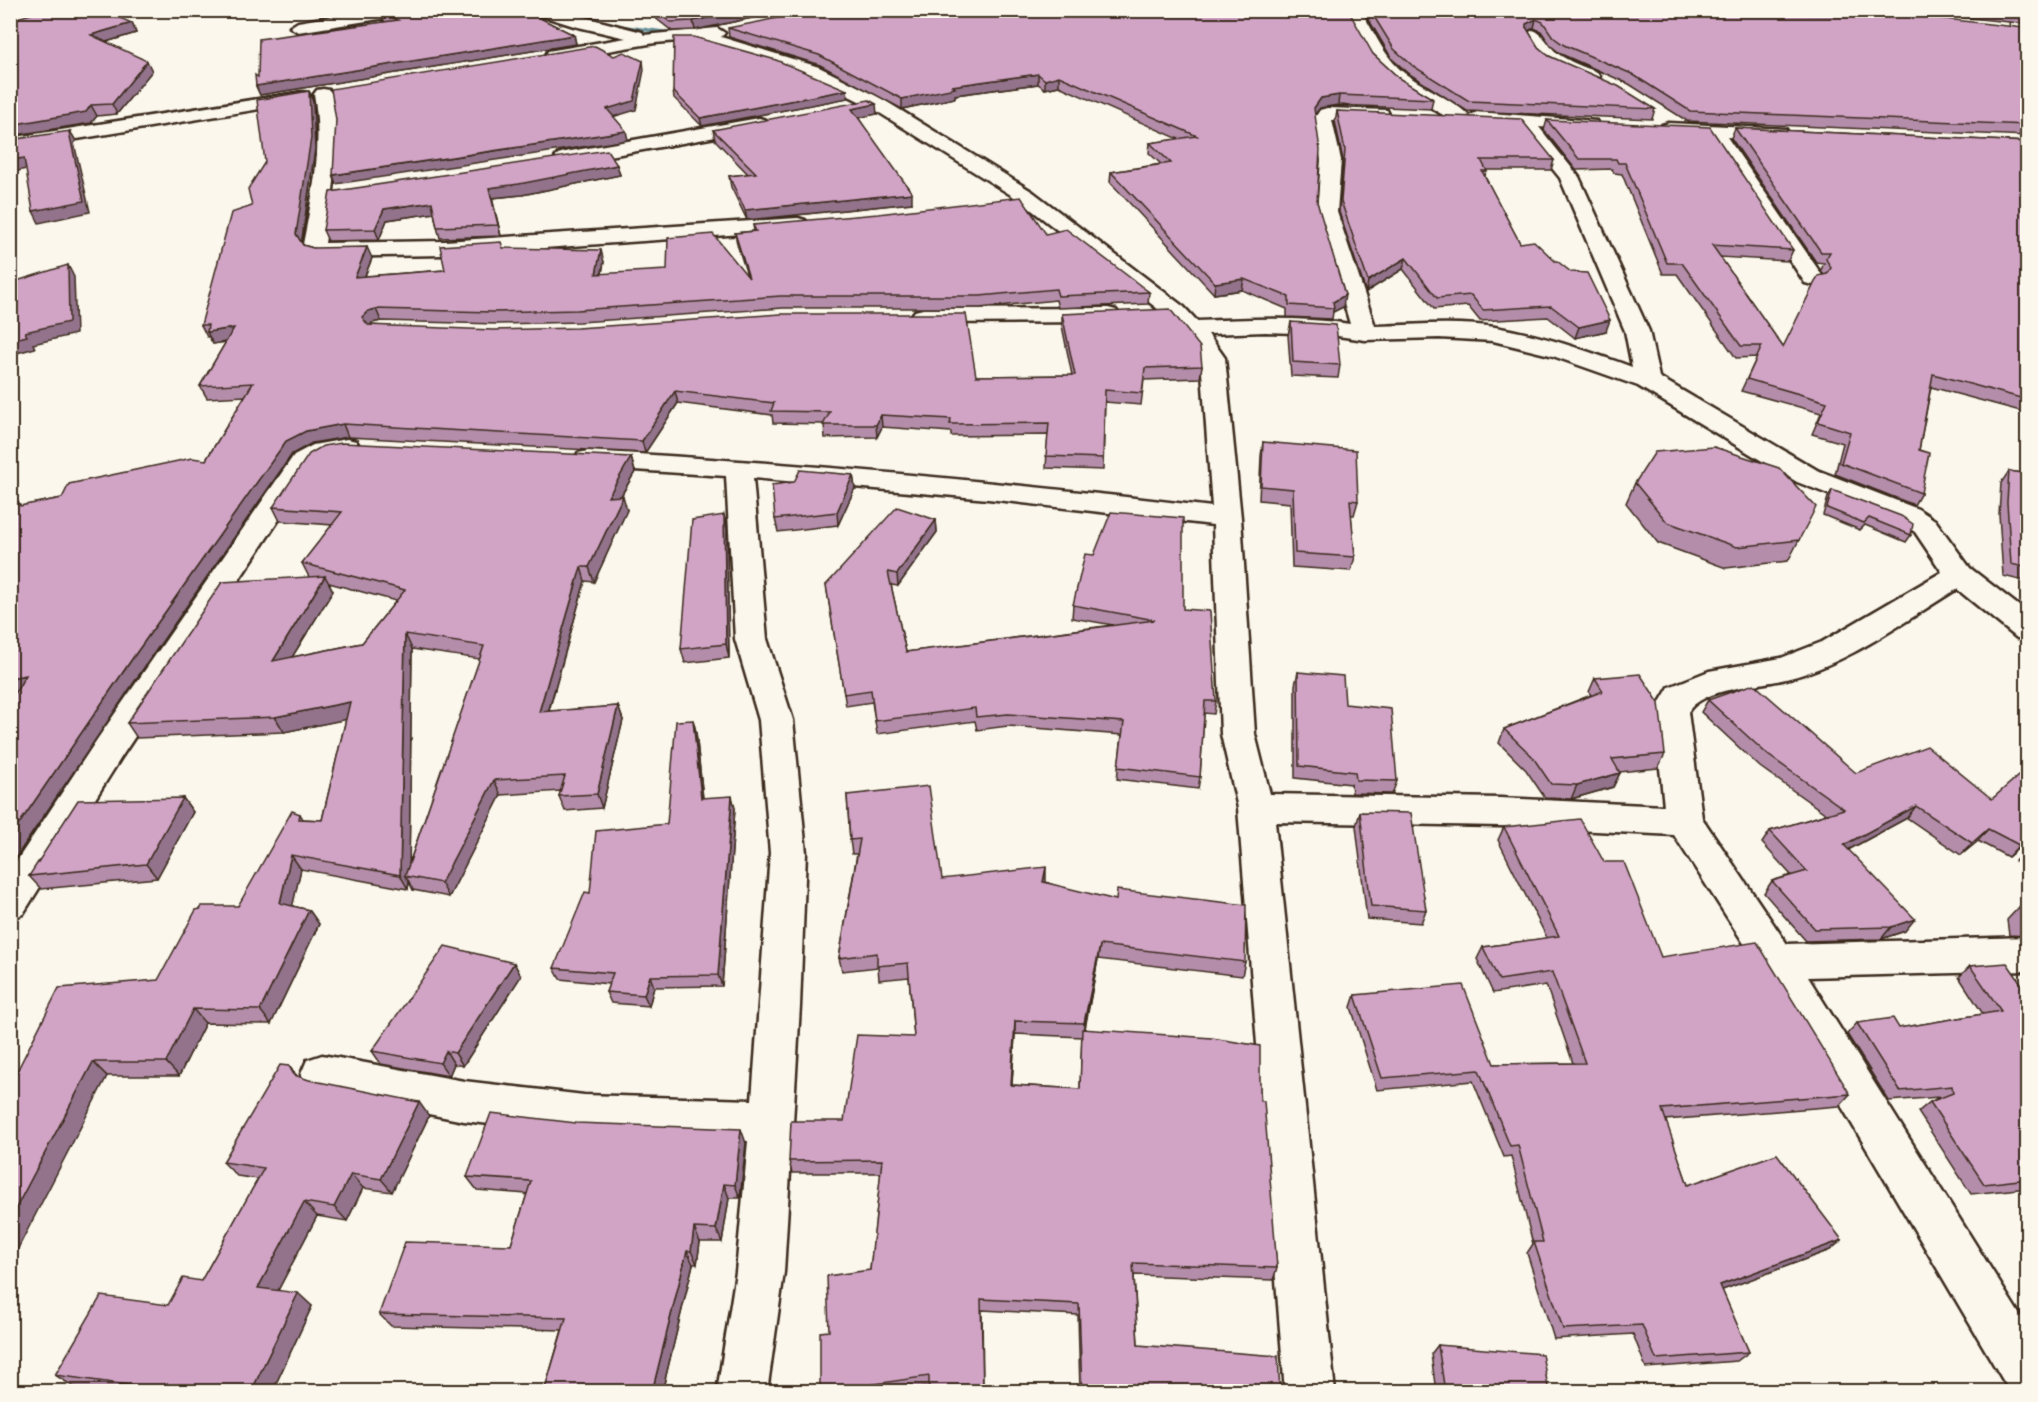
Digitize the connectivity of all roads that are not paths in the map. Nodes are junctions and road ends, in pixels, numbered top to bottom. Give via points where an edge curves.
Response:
1 (30, 10) edge
2 (404, 10) edge
3 (539, 10) edge
4 (1351, 10) edge
5 (2019, 10) edge
6 (10, 14) edge
7 (298, 27) dead end
8 (1533, 35) edge
9 (655, 38) junction
10 (2028, 48) edge
11 (533, 58) edge
12 (1604, 82) edge
13 (873, 101) junction
14 (838, 108) edge
15 (1394, 114) edge
16 (1663, 115) dead end
17 (1427, 116) edge
18 (1461, 117) junction
19 (780, 120) edge
20 (1524, 121) junction
21 (1603, 125) edge
22 (1648, 128) edge
23 (1682, 129) junction
24 (1714, 131) junction
25 (1797, 134) edge
26 (10, 144) edge
27 (552, 160) edge
28 (346, 191) edge
29 (323, 195) junction
30 (1026, 196) junction
31 (992, 201) edge
32 (824, 222) edge
33 (1814, 278) edge
34 (896, 316) edge
35 (1184, 320) junction
36 (1365, 333) junction
37 (1647, 381) junction
38 (372, 449) edge
39 (561, 458) edge
40 (739, 467) junction
41 (1227, 518) junction
42 (1959, 575) junction
43 (2028, 630) edge
44 (1256, 808) junction
45 (1684, 821) junction
46 (10, 903) edge
47 (2028, 954) edge
48 (1777, 961) junction
49 (322, 1074) dead end
50 (772, 1121) junction
51 (2028, 1375) edge
52 (742, 1392) edge
53 (1310, 1392) edge

1 - 6 street
2 - 7 street
3 - 9 street
4 - 18 street via 1361,21 1376,54 1409,85
5 - 10 street via 2013,30
8 - 12 street via 1554,60
9 - 11 street
9 - 13 street via 737,34
13 - 14 street
13 - 30 street
15 - 36 street via 1338,112 1323,119 1331,160 1327,212
16 - 23 street
17 - 18 street
18 - 20 street
19 - 27 street
20 - 21 street
20 - 37 street via 1569,177 1637,331
22 - 23 street
23 - 24 street
24 - 25 street
24 - 33 street
26 - 29 street via 329,93
28 - 29 street
29 - 32 street via 314,244 318,250 445,248
30 - 31 street
30 - 35 street
34 - 35 street via 1138,314
35 - 36 street via 1324,327
35 - 41 street via 1213,358
36 - 37 street via 1493,334 1558,349
37 - 42 street via 1807,476 1908,515 1925,526
38 - 46 street via 322,451 304,461 110,747
39 - 40 street
40 - 41 street via 1048,496
40 - 50 street via 751,639 776,720 788,853
41 - 44 street via 1238,734
42 - 43 street
42 - 45 street via 1833,650 1786,668 1709,683 1681,695 1671,712
44 - 45 street via 1500,812
44 - 53 street
45 - 48 street
47 - 48 street
48 - 51 street
49 - 50 street via 464,1101 584,1115
50 - 52 street via 760,1272

